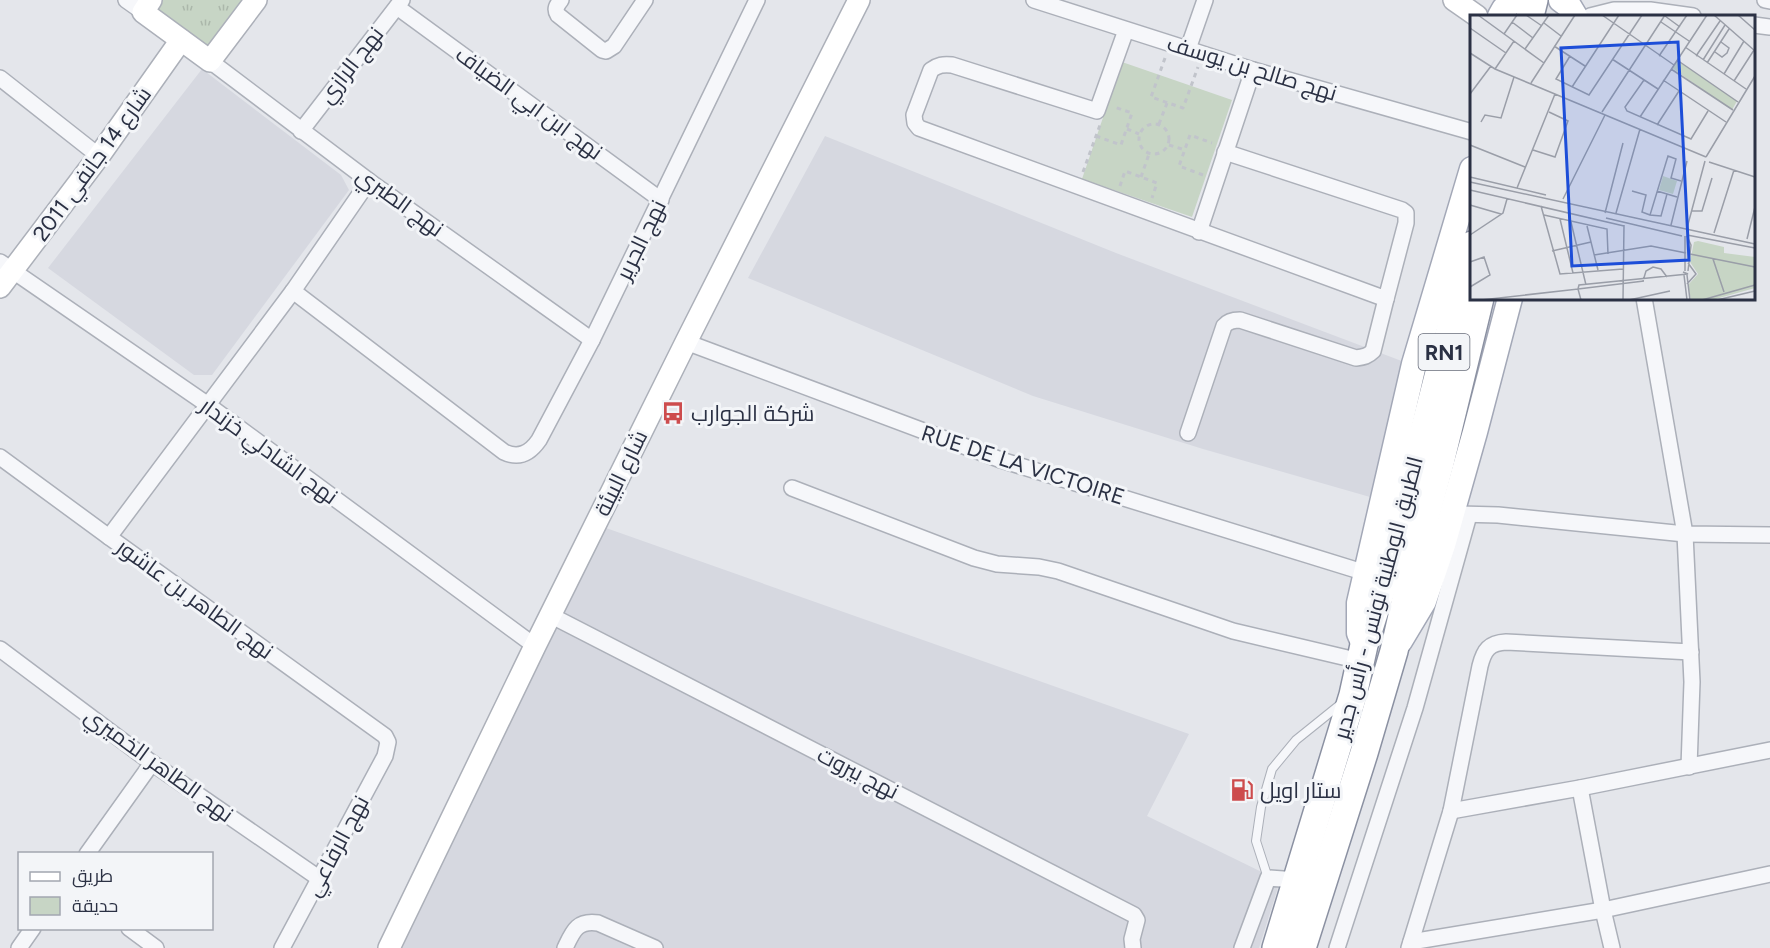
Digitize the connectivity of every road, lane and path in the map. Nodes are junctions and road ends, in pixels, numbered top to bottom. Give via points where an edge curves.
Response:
1 (256, 0) edge
2 (561, 0) edge
3 (645, 0) edge
4 (758, 0) edge
5 (859, 0) edge
6 (1034, 0) edge
7 (1205, 0) edge
8 (1454, 0) edge
9 (1512, 0) edge
10 (1534, 0) edge
11 (1765, 0) edge
12 (1770, 1) edge
13 (399, 3) edge
14 (140, 4) edge
15 (1568, 7) edge
16 (1475, 15) edge
17 (1501, 15) edge
18 (1530, 15) edge
19 (1686, 15) edge
20 (1755, 25) edge
21 (1770, 27) edge
22 (1126, 30) junction
23 (182, 40) junction
24 (1170, 44) junction
25 (1195, 52) junction
26 (210, 61) junction
27 (1253, 70) junction
28 (0, 78) edge
29 (1167, 103) junction
30 (1099, 106) junction
31 (1160, 124) junction
32 (1127, 129) junction
33 (301, 130) junction
34 (1470, 131) edge
35 (1139, 134) junction
36 (1096, 136) junction
37 (1169, 144) junction
38 (1185, 150) junction
39 (1226, 150) junction
40 (1149, 154) junction
41 (99, 156) junction
42 (1470, 176) edge
43 (1141, 177) junction
44 (1216, 180) junction
45 (369, 181) junction
46 (1078, 185) junction
47 (1115, 199) junction
48 (661, 200) junction
49 (1148, 211) junction
50 (1199, 232) junction
51 (1470, 255) edge
52 (4, 273) edge
53 (294, 291) junction
54 (1386, 299) junction
55 (1479, 300) edge
56 (1510, 300) edge
57 (1644, 300) edge
58 (592, 340) junction
59 (686, 342) junction
60 (208, 405) junction
61 (1188, 433) dead end
62 (0, 457) edge
63 (1429, 461) junction
64 (792, 488) dead end
65 (1461, 514) junction
66 (1685, 534) junction
67 (1770, 536) edge
68 (109, 537) junction
69 (1366, 573) junction
70 (550, 615) junction
71 (535, 646) junction
72 (0, 649) edge
73 (1394, 651) junction
74 (1691, 652) junction
75 (1362, 653) junction
76 (1353, 695) junction
77 (388, 742) joint
78 (1770, 750) edge
79 (152, 763) junction
80 (1689, 767) junction
81 (1580, 788) junction
82 (1451, 811) junction
83 (88, 852) edge
84 (1770, 874) edge
85 (1268, 878) junction
86 (320, 879) junction
87 (1297, 880) junction
88 (1603, 910) junction
89 (32, 930) edge
90 (132, 930) edge
91 (1410, 945) edge
92 (19, 948) edge
93 (156, 948) edge
94 (282, 948) edge
95 (389, 948) edge
96 (565, 948) edge
97 (655, 948) edge
98 (1133, 948) edge
99 (1242, 948) edge
100 (1276, 948) edge
101 (1302, 948) edge
102 (1337, 948) edge
103 (1612, 948) edge

1 - 26 main road
2 - 3 street via 556,6 558,15 606,51 614,46
4 - 48 street, نهج الجرير
5 - 59 main road, شارع البيئة
6 - 22 street, نهج صالح بن يوسف
7 - 25 street
8 - 16 main road
9 - 17 main road
10 - 18 highway
11 - 12 street
13 - 33 street, نهج الرازي
13 - 48 street, نهج ابن ابي الضياف
14 - 23 main road
15 - 19 street
20 - 21 street
22 - 24 street, نهج صالح بن يوسف
22 - 30 street
23 - 26 main road
23 - 41 main road, شارع 14 جانفي 2011
24 - 25 street, نهج صالح بن يوسف
24 - 29 path via 1151,97
25 - 27 street, نهج صالح بن يوسف
25 - 29 path via 1184,108
26 - 33 street, نهج الطبري
27 - 34 street, نهج صالح بن يوسف
27 - 39 street
28 - 41 street
29 - 31 path
30 - 32 path via 1132,113
30 - 36 path via 1102,121
30 - 46 street via 944,64 931,70 914,115 919,128
31 - 35 path via 1148,125
31 - 37 path via 1168,132
32 - 35 path
32 - 36 path via 1121,145
33 - 45 street, نهج الطبري
35 - 40 path via 1140,146
36 - 46 path
37 - 38 path
37 - 40 path via 1161,153
38 - 39 path via 1190,135
38 - 44 path via 1179,166
39 - 44 street
39 - 54 street via 1406,213
40 - 43 path
41 - 52 main road, شارع 14 جانفي 2011
42 - 69 main road via 1414,364
43 - 47 path via 1125,171
43 - 49 path via 1157,183
44 - 50 street
45 - 53 street
45 - 58 street, نهج الطبري
46 - 47 street
47 - 49 street
48 - 58 street, نهج الجرير
49 - 50 street
50 - 54 street
51 - 63 highway, الطريق الوطنية تونس - رأس جدير / RN1
52 - 60 street, نهج الشادلي خزندار
53 - 58 street, نهج الجرير via 511,455 519,456 539,440
53 - 60 street
54 - 61 street via 1373,351 1364,357 1356,358 1240,320 1226,323
55 - 63 highway, الطريق الوطنية تونس - رأس جدير / RN1
56 - 65 main road
57 - 66 street
59 - 69 street, RUE DE LA VICTOIRE via 1001,460
59 - 70 main road, شارع البيئة
60 - 68 street
60 - 71 street, نهج الشادلي خزندار
62 - 68 street, نهج الطاهر بن عاشور
63 - 73 highway, الطريق الوطنية تونس - رأس جدير / RN1 via 1418,548
63 - 75 highway, الطريق الوطنية تونس - رأس جدير / RN1
64 - 75 street via 974,558 1058,571 1287,645
65 - 66 street
65 - 73 main road via 1424,601
65 - 102 street via 1415,708
66 - 67 street
66 - 74 street
68 - 77 street, نهج الطاهر بن عاشور via 381,732
69 - 75 main road via 1359,603
70 - 71 main road, شارع البيئة
70 - 98 street, نهج بيروت via 1134,915 1137,920
71 - 95 main road, شارع البيئة
72 - 79 street, نهج الطاهر الخميري
73 - 101 highway, الطريق الوطنية تونس - رأس جدير / RN1
74 - 80 street
74 - 82 street via 1506,642 1490,645 1483,653
75 - 76 highway, الطريق الوطنية تونس - رأس جدير / RN1
76 - 85 lane via 1296,740 1272,769 1260,807 1256,841
76 - 87 highway, الطريق الوطنية تونس - رأس جدير / RN1
77 - 86 street, نهج الرفاعي via 385,756
78 - 80 street
79 - 83 street
79 - 86 street, نهج الطاهر الخميري
80 - 81 street
81 - 82 street
81 - 88 street
82 - 91 street
84 - 88 street
85 - 87 street
85 - 99 street
86 - 94 street, نهج الرفاعي
87 - 100 highway, الطريق الوطنية تونس - رأس جدير / RN1
88 - 91 street
88 - 103 street
89 - 92 street
90 - 93 street
96 - 97 street via 576,928 590,922

